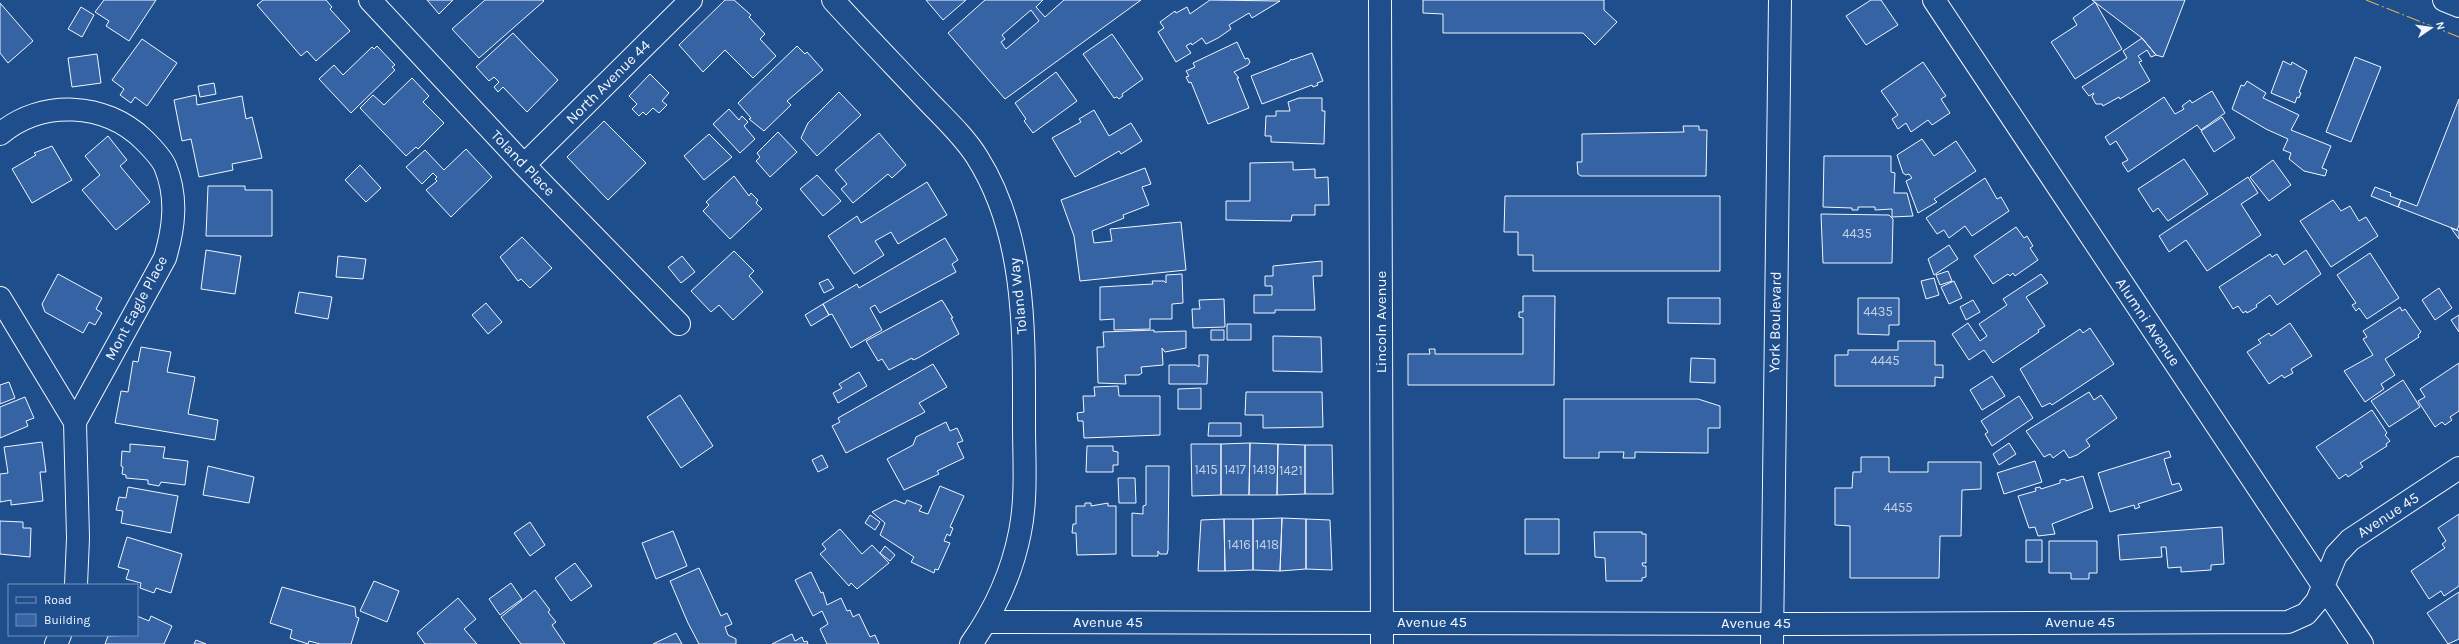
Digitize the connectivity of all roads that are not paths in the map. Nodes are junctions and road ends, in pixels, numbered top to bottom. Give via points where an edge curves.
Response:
1 (370, 0) edge
2 (691, 0) edge
3 (833, 0) edge
4 (1380, 0) edge
5 (1780, 0) edge
6 (1934, 0) edge
7 (2444, 0) edge
8 (2459, 6) edge
9 (0, 134) edge
10 (524, 165) junction
11 (0, 298) edge
12 (679, 324) dead end
13 (75, 422) junction
14 (2459, 468) edge
15 (76, 584) edge
16 (2324, 587) junction
17 (987, 622) junction
18 (1382, 622) junction
19 (1772, 634) edge
20 (971, 644) edge
21 (1382, 644) edge
22 (2362, 644) edge

1 - 10 street, Toland Place
2 - 10 street, North Avenue 44
3 - 17 street, Toland Way via 977,157 1000,204 1014,251 1024,340 1024,490 1020,532 1012,563 1001,595
4 - 18 street, Lincoln Avenue
5 - 19 street, York Boulevard
6 - 16 street, Alumni Avenue
7 - 8 street
9 - 13 street, Mont Eagle Place via 13,123 42,112 76,109 106,115 131,127 149,145 165,165 172,191 172,234 165,258
10 - 12 street, Toland Place
11 - 13 street
13 - 15 street via 78,538
14 - 16 street, Avenue 45 via 2350,540 2336,555
16 - 19 street, Avenue 45 via 2306,614 2288,622
16 - 22 street, Alumni Avenue
17 - 18 street, Avenue 45
17 - 20 street, Toland Way
18 - 19 street, Avenue 45
18 - 21 street, Lincoln Avenue

